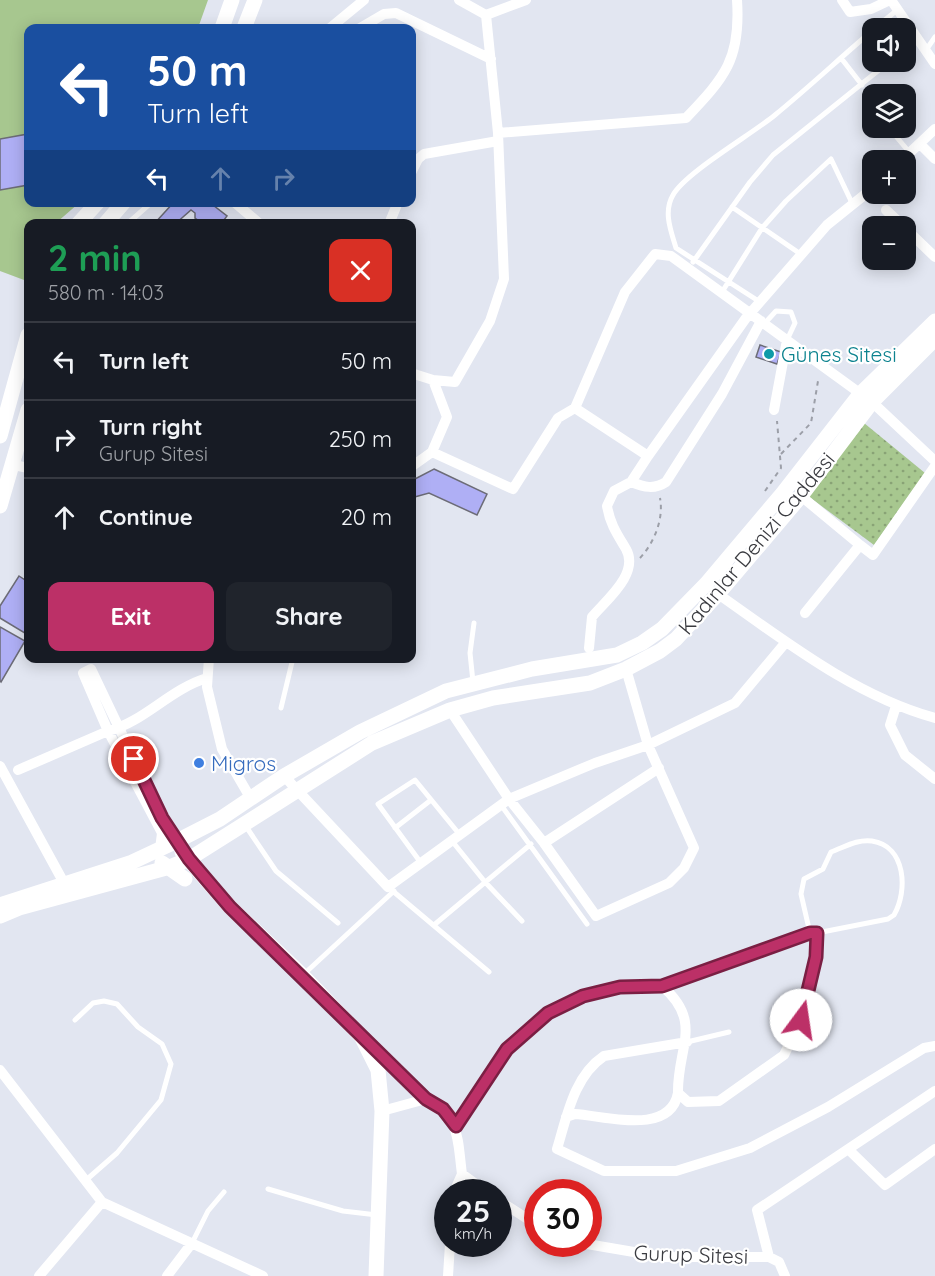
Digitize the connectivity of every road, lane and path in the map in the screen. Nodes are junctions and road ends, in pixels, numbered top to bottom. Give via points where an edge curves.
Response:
1 (232, 0) edge
2 (255, 0) edge
3 (364, 0) edge
4 (459, 0) edge
5 (526, 0) edge
6 (737, 0) edge
7 (842, 0) edge
8 (890, 0) edge
9 (896, 11) junction
10 (486, 15) junction
11 (887, 18) edge
12 (901, 18) edge
13 (223, 24) edge
14 (245, 24) edge
15 (335, 24) edge
16 (367, 24) edge
17 (935, 37) edge
18 (862, 40) edge
19 (916, 40) edge
20 (925, 52) junction
21 (841, 58) junction
22 (491, 59) junction
23 (935, 64) edge
24 (877, 72) edge
25 (863, 84) edge
26 (862, 85) joint
27 (935, 129) edge
28 (498, 137) junction
29 (920, 144) junction
30 (914, 150) edge
31 (935, 159) edge
32 (416, 163) edge
33 (862, 197) edge
34 (853, 205) junction
35 (93, 207) edge
36 (146, 207) edge
37 (240, 207) edge
38 (732, 207) junction
39 (886, 210) dead end
40 (892, 216) edge
41 (83, 219) edge
42 (133, 219) edge
43 (254, 219) edge
44 (762, 228) junction
45 (916, 239) edge
46 (802, 255) junction
47 (935, 257) edge
48 (691, 265) junction
49 (728, 282) junction
50 (722, 292) junction
51 (761, 303) junction
52 (752, 314) junction
53 (935, 321) edge
54 (763, 322) junction
55 (935, 339) edge
56 (787, 340) junction
57 (24, 349) edge
58 (416, 375) edge
59 (433, 380) junction
60 (818, 381) dead end
61 (866, 398) junction
62 (575, 408) junction
63 (774, 410) joint
64 (24, 426) edge
65 (0, 436) edge
66 (432, 452) junction
67 (781, 454) junction
68 (648, 456) junction
69 (416, 463) edge
70 (935, 463) edge
71 (14, 465) edge
72 (631, 482) junction
73 (658, 488) junction
74 (801, 495) junction
75 (2, 497) edge
76 (759, 499) dead end
77 (860, 545) junction
78 (627, 570) junction
79 (718, 594) junction
80 (805, 613) dead end
81 (474, 623) dead end
82 (786, 642) junction
83 (590, 648) dead end
84 (208, 663) edge
85 (292, 663) edge
86 (626, 669) junction
87 (207, 678) junction
88 (473, 682) junction
89 (896, 706) junction
90 (281, 708) dead end
91 (450, 710) junction
92 (935, 718) edge
93 (121, 728) junction
94 (108, 731) junction
95 (648, 745) junction
96 (0, 766) edge
97 (659, 768) junction
98 (18, 770) dead end
99 (284, 776) junction
100 (935, 779) edge
101 (296, 789) junction
102 (251, 799) junction
103 (431, 800) junction
104 (505, 802) junction
105 (243, 823) junction
106 (395, 828) junction
107 (456, 838) junction
108 (177, 841) junction
109 (544, 843) junction
110 (531, 844) junction
111 (160, 849) junction
112 (189, 859) junction
113 (421, 863) junction
114 (170, 867) junction
115 (137, 876) junction
116 (184, 879) junction
117 (485, 882) junction
118 (64, 883) junction
119 (391, 889) junction
120 (0, 905) edge
121 (230, 907) junction
122 (0, 916) edge
123 (522, 921) dead end
124 (338, 923) dead end
125 (587, 924) dead end
126 (434, 925) junction
127 (814, 933) junction
128 (489, 972) dead end
129 (303, 976) junction
130 (662, 986) junction
131 (75, 1020) dead end
132 (729, 1032) dead end
133 (360, 1036) junction
134 (687, 1042) junction
135 (935, 1046) edge
136 (0, 1070) edge
137 (935, 1091) edge
138 (678, 1093) junction
139 (426, 1099) junction
140 (382, 1111) junction
141 (566, 1117) junction
142 (456, 1126) junction
143 (935, 1149) edge
144 (849, 1150) junction
145 (462, 1174) junction
146 (460, 1179) edge
147 (469, 1179) edge
148 (86, 1181) junction
149 (268, 1190) dead end
150 (224, 1191) dead end
151 (102, 1202) junction
152 (378, 1215) junction
153 (192, 1244) junction
154 (602, 1248) edge
155 (449, 1257) edge
156 (769, 1257) junction
157 (781, 1275) edge
158 (39, 1276) edge
159 (167, 1276) edge
160 (261, 1276) edge
161 (376, 1276) edge
162 (448, 1276) edge

1 - 13 main road
2 - 14 main road
3 - 15 street
4 - 10 street
5 - 10 street
6 - 28 street via 736,47 719,83 686,118
7 - 8 street via 850,12 871,9
8 - 9 street
9 - 11 lane
9 - 12 street
10 - 22 street
16 - 22 street via 384,14 396,13
17 - 20 lane
18 - 21 lane
19 - 20 street
20 - 23 street
21 - 26 lane
21 - 48 lane via 774,116 674,192 668,213 675,249
22 - 28 street
24 - 25 lane
26 - 38 lane via 773,155
27 - 29 street
28 - 32 street via 424,154
28 - 59 street via 504,279 490,321 455,381
29 - 30 street
29 - 31 street
33 - 34 street
34 - 44 lane via 831,159
34 - 46 street via 827,225
35 - 41 main road
36 - 42 lane
37 - 43 street
38 - 44 lane
38 - 48 lane
39 - 40 street
44 - 46 lane
44 - 49 lane
45 - 47 street
46 - 51 street
48 - 49 lane
48 - 50 street
48 - 62 street via 655,254 625,292
49 - 50 lane
49 - 51 lane
50 - 52 street
51 - 52 street
52 - 54 street
52 - 68 street
53 - 61 main road
54 - 56 street
54 - 56 lane via 776,311 790,312 795,323
54 - 73 street via 697,435 666,483
55 - 61 main road
56 - 61 street
56 - 63 street
57 - 65 main road
58 - 59 street
59 - 66 street via 447,417
60 - 67 path via 811,423
61 - 70 street
61 - 74 main road, Kadınlar Denizi Caddesi
61 - 88 main road, Kadınlar Denizi Caddesi via 706,584 662,629 617,656
62 - 66 street via 558,418 513,489
62 - 68 street
63 - 67 path
64 - 71 main road
66 - 69 street
67 - 76 path via 781,468
68 - 72 street
70 - 77 street via 873,555
71 - 75 main road
72 - 73 street
72 - 78 street via 614,491 607,506 616,537 627,551
73 - 78 path via 661,503 657,533 649,548
74 - 77 street
74 - 79 main road, Kadınlar Denizi Caddesi
77 - 80 street
78 - 83 street via 614,595 592,616
79 - 82 street
79 - 86 main road, Kadınlar Denizi Caddesi via 676,639
81 - 88 lane via 470,653
82 - 89 street
82 - 95 street via 735,703
84 - 87 street
85 - 90 lane
86 - 91 main road, Kadınlar Denizi Caddesi via 590,683 493,698
86 - 95 street
87 - 93 street via 186,684
87 - 102 street via 222,749
88 - 99 main road, Kadınlar Denizi Caddesi via 360,732
89 - 92 street
89 - 100 street via 890,725 905,755
91 - 101 main road, Kadınlar Denizi Caddesi via 372,743
91 - 104 street
93 - 94 street
93 - 94 street via 91,669 83,673
93 - 108 street via 162,818
94 - 98 street
94 - 111 street via 162,833
95 - 97 street
95 - 104 street
96 - 118 street
97 - 109 street
97 - 109 street via 694,848 684,868 669,883 596,916
99 - 101 street
99 - 102 main road, Kadınlar Denizi Caddesi
101 - 105 main road, Kadınlar Denizi Caddesi
101 - 119 street
102 - 108 main road, Kadınlar Denizi Caddesi
103 - 106 lane
103 - 106 lane via 415,780 378,804
103 - 107 lane
104 - 107 street
104 - 109 street
104 - 110 lane
105 - 112 main road, Kadınlar Denizi Caddesi
105 - 124 lane via 276,871
106 - 113 lane
107 - 113 street
107 - 117 lane
108 - 111 main road, Kadınlar Denizi Caddesi
108 - 112 main road
110 - 117 lane
110 - 125 lane
111 - 112 main road via 172,848
111 - 114 main road via 158,856
111 - 118 main road, Kadınlar Denizi Caddesi via 130,863
112 - 114 main road, Kadınlar Denizi Caddesi
112 - 121 main road
113 - 119 street
114 - 115 main road, Kadınlar Denizi Caddesi
114 - 116 main road
115 - 116 main road
115 - 122 main road
116 - 121 main road
117 - 123 lane
117 - 126 lane
118 - 120 main road, Kadınlar Denizi Caddesi
119 - 126 lane
119 - 129 lane
121 - 129 main road
126 - 128 lane
127 - 127 lane via 894,915 903,878 899,862 890,850 873,841 859,841 831,852 823,869 804,879 801,894
127 - 130 street
127 - 138 street via 816,957 801,1020 784,1055 719,1101 688,1102
129 - 133 main road
130 - 134 street via 676,999 685,1021
130 - 142 street via 620,987 583,996 548,1013 507,1049
131 - 148 lane via 93,1003 117,1004 138,1027 162,1044 171,1064 161,1100 117,1153
132 - 134 lane
133 - 139 street
133 - 140 main road via 378,1070
134 - 138 street via 678,1074
134 - 141 street via 603,1056 593,1063 575,1091
135 - 141 street via 924,1048 828,1107 750,1148 676,1171 604,1171 557,1149
136 - 148 street
137 - 144 street
138 - 141 street via 676,1102 660,1118 634,1121 575,1114
139 - 140 street
139 - 142 street via 443,1109
140 - 152 main road
142 - 145 street
143 - 144 street via 885,1185
144 - 156 street via 758,1210
145 - 146 street
145 - 147 street
148 - 151 street
149 - 152 lane via 343,1211
150 - 153 lane via 208,1211
151 - 153 street
151 - 158 street
152 - 161 main road
153 - 159 street
153 - 160 street
154 - 156 street, Gurup Sitesi via 663,1257
155 - 162 street
156 - 157 street, Gurup Sitesi via 779,1262

